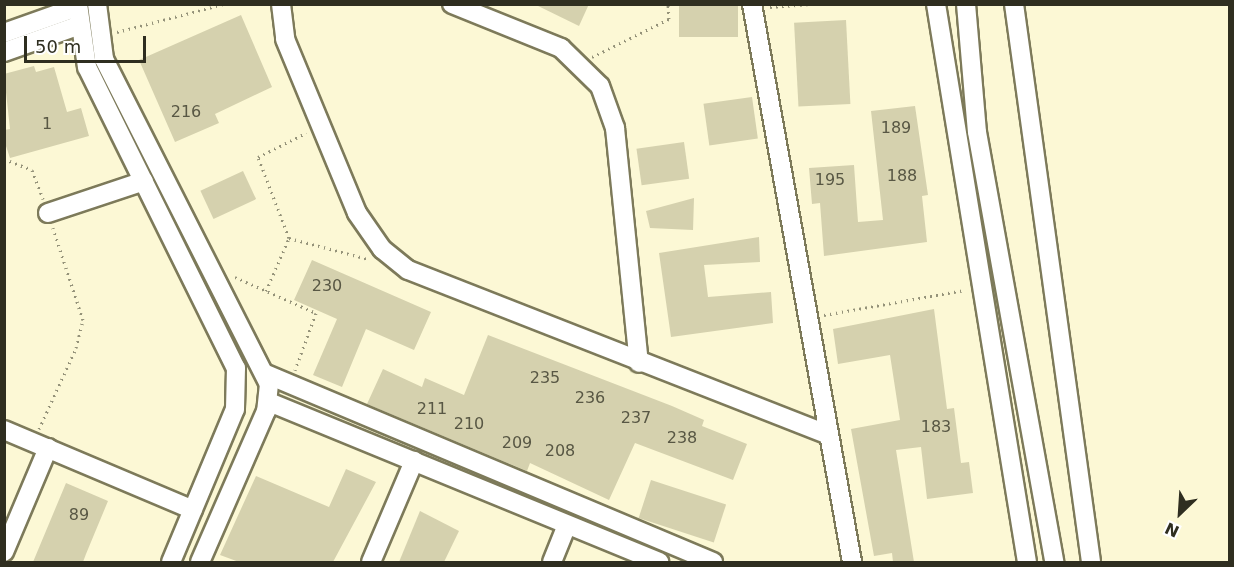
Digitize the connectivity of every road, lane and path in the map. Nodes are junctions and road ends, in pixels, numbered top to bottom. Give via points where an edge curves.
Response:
1 (97, 4) edge
2 (224, 4) edge
3 (281, 4) edge
4 (452, 4) edge
5 (668, 4) edge
6 (810, 4) edge
7 (936, 4) edge
8 (966, 4) edge
9 (1014, 4) edge
10 (78, 6) edge
11 (752, 6) edge
12 (77, 26) junction
13 (4, 33) edge
14 (98, 37) junction
15 (4, 52) edge
16 (581, 63) junction
17 (321, 126) junction
18 (977, 132) junction
19 (957, 136) junction
20 (4, 159) edge
21 (144, 181) junction
22 (48, 213) junction
23 (289, 238) junction
24 (375, 261) dead end
25 (208, 265) junction
26 (981, 287) junction
27 (266, 291) junction
28 (807, 318) junction
29 (639, 363) junction
30 (266, 374) junction
31 (290, 385) junction
32 (268, 402) junction
33 (4, 430) edge
34 (828, 435) junction
35 (40, 445) junction
36 (414, 461) junction
37 (193, 510) junction
38 (567, 525) junction
39 (4, 552) edge
40 (703, 560) edge
41 (171, 562) edge
42 (200, 562) edge
43 (371, 562) edge
44 (552, 562) edge
45 (658, 562) edge
46 (852, 562) edge
47 (1027, 562) edge
48 (1054, 562) edge
49 (1091, 562) edge

1 - 14 street
2 - 14 path
3 - 17 street via 285,39
4 - 16 street via 550,43
5 - 16 path via 669,19
6 - 11 path
7 - 19 street
8 - 18 street
9 - 49 street
10 - 12 street
10 - 13 street
11 - 28 street
12 - 15 street
12 - 21 street via 87,67
14 - 25 street
16 - 29 street via 600,86 612,114
17 - 23 path via 258,157
17 - 29 street via 364,226 408,270
18 - 19 street
18 - 48 street
19 - 26 street
20 - 22 path via 32,170
21 - 22 street
21 - 37 street via 236,368 235,409
22 - 35 path via 83,320
23 - 24 path
23 - 27 path
25 - 27 path
25 - 30 street
26 - 28 path
26 - 47 street
27 - 31 path via 316,314
28 - 34 street
29 - 34 street
30 - 31 street
30 - 32 street
31 - 40 street
32 - 36 street
32 - 42 street
33 - 35 street
34 - 46 street
35 - 37 street
35 - 39 street
36 - 38 street
36 - 43 street
37 - 41 street
38 - 44 street
38 - 45 street

